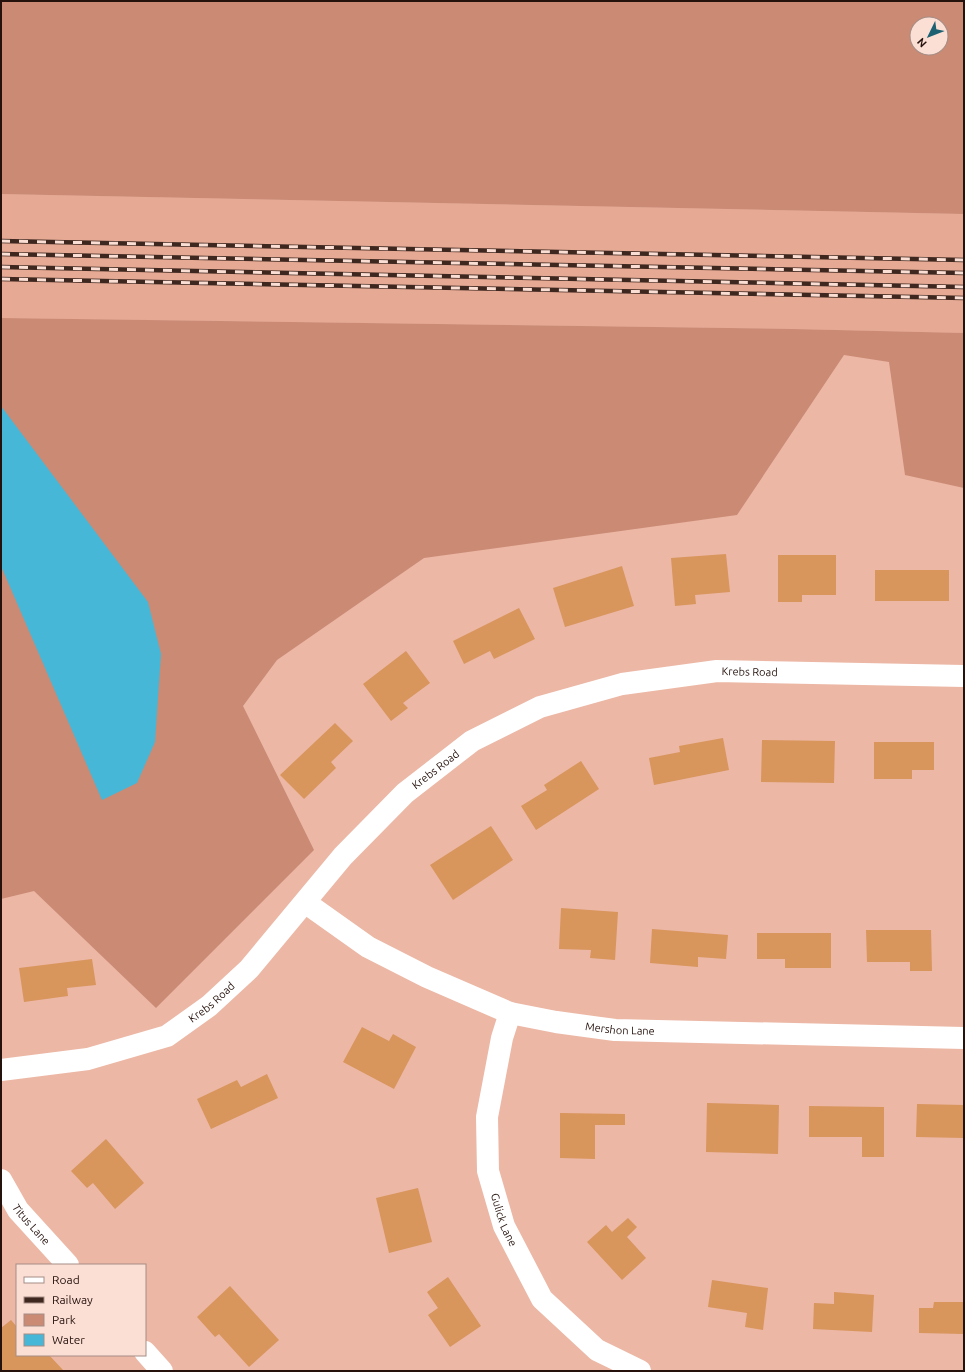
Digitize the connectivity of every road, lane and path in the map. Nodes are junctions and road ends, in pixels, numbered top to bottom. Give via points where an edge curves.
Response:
1 (964, 676) edge
2 (306, 903) junction
3 (510, 1013) junction
4 (964, 1038) edge
5 (1, 1070) edge
6 (1, 1180) edge
7 (67, 1264) edge
8 (146, 1353) edge
9 (162, 1371) edge
10 (640, 1371) edge

1 - 2 street, Krebs Road via 717,672 622,684 540,707 472,741 405,793 344,856
2 - 3 street, Mershon Lane via 368,947
2 - 5 street, Krebs Road via 249,969 209,1006 167,1036 88,1059
3 - 4 street, Mershon Lane via 615,1030
3 - 10 street, Gulick Lane via 502,1038 487,1117 488,1171 504,1226 542,1299 597,1350
6 - 7 street, Titus Lane via 18,1210
8 - 9 street

